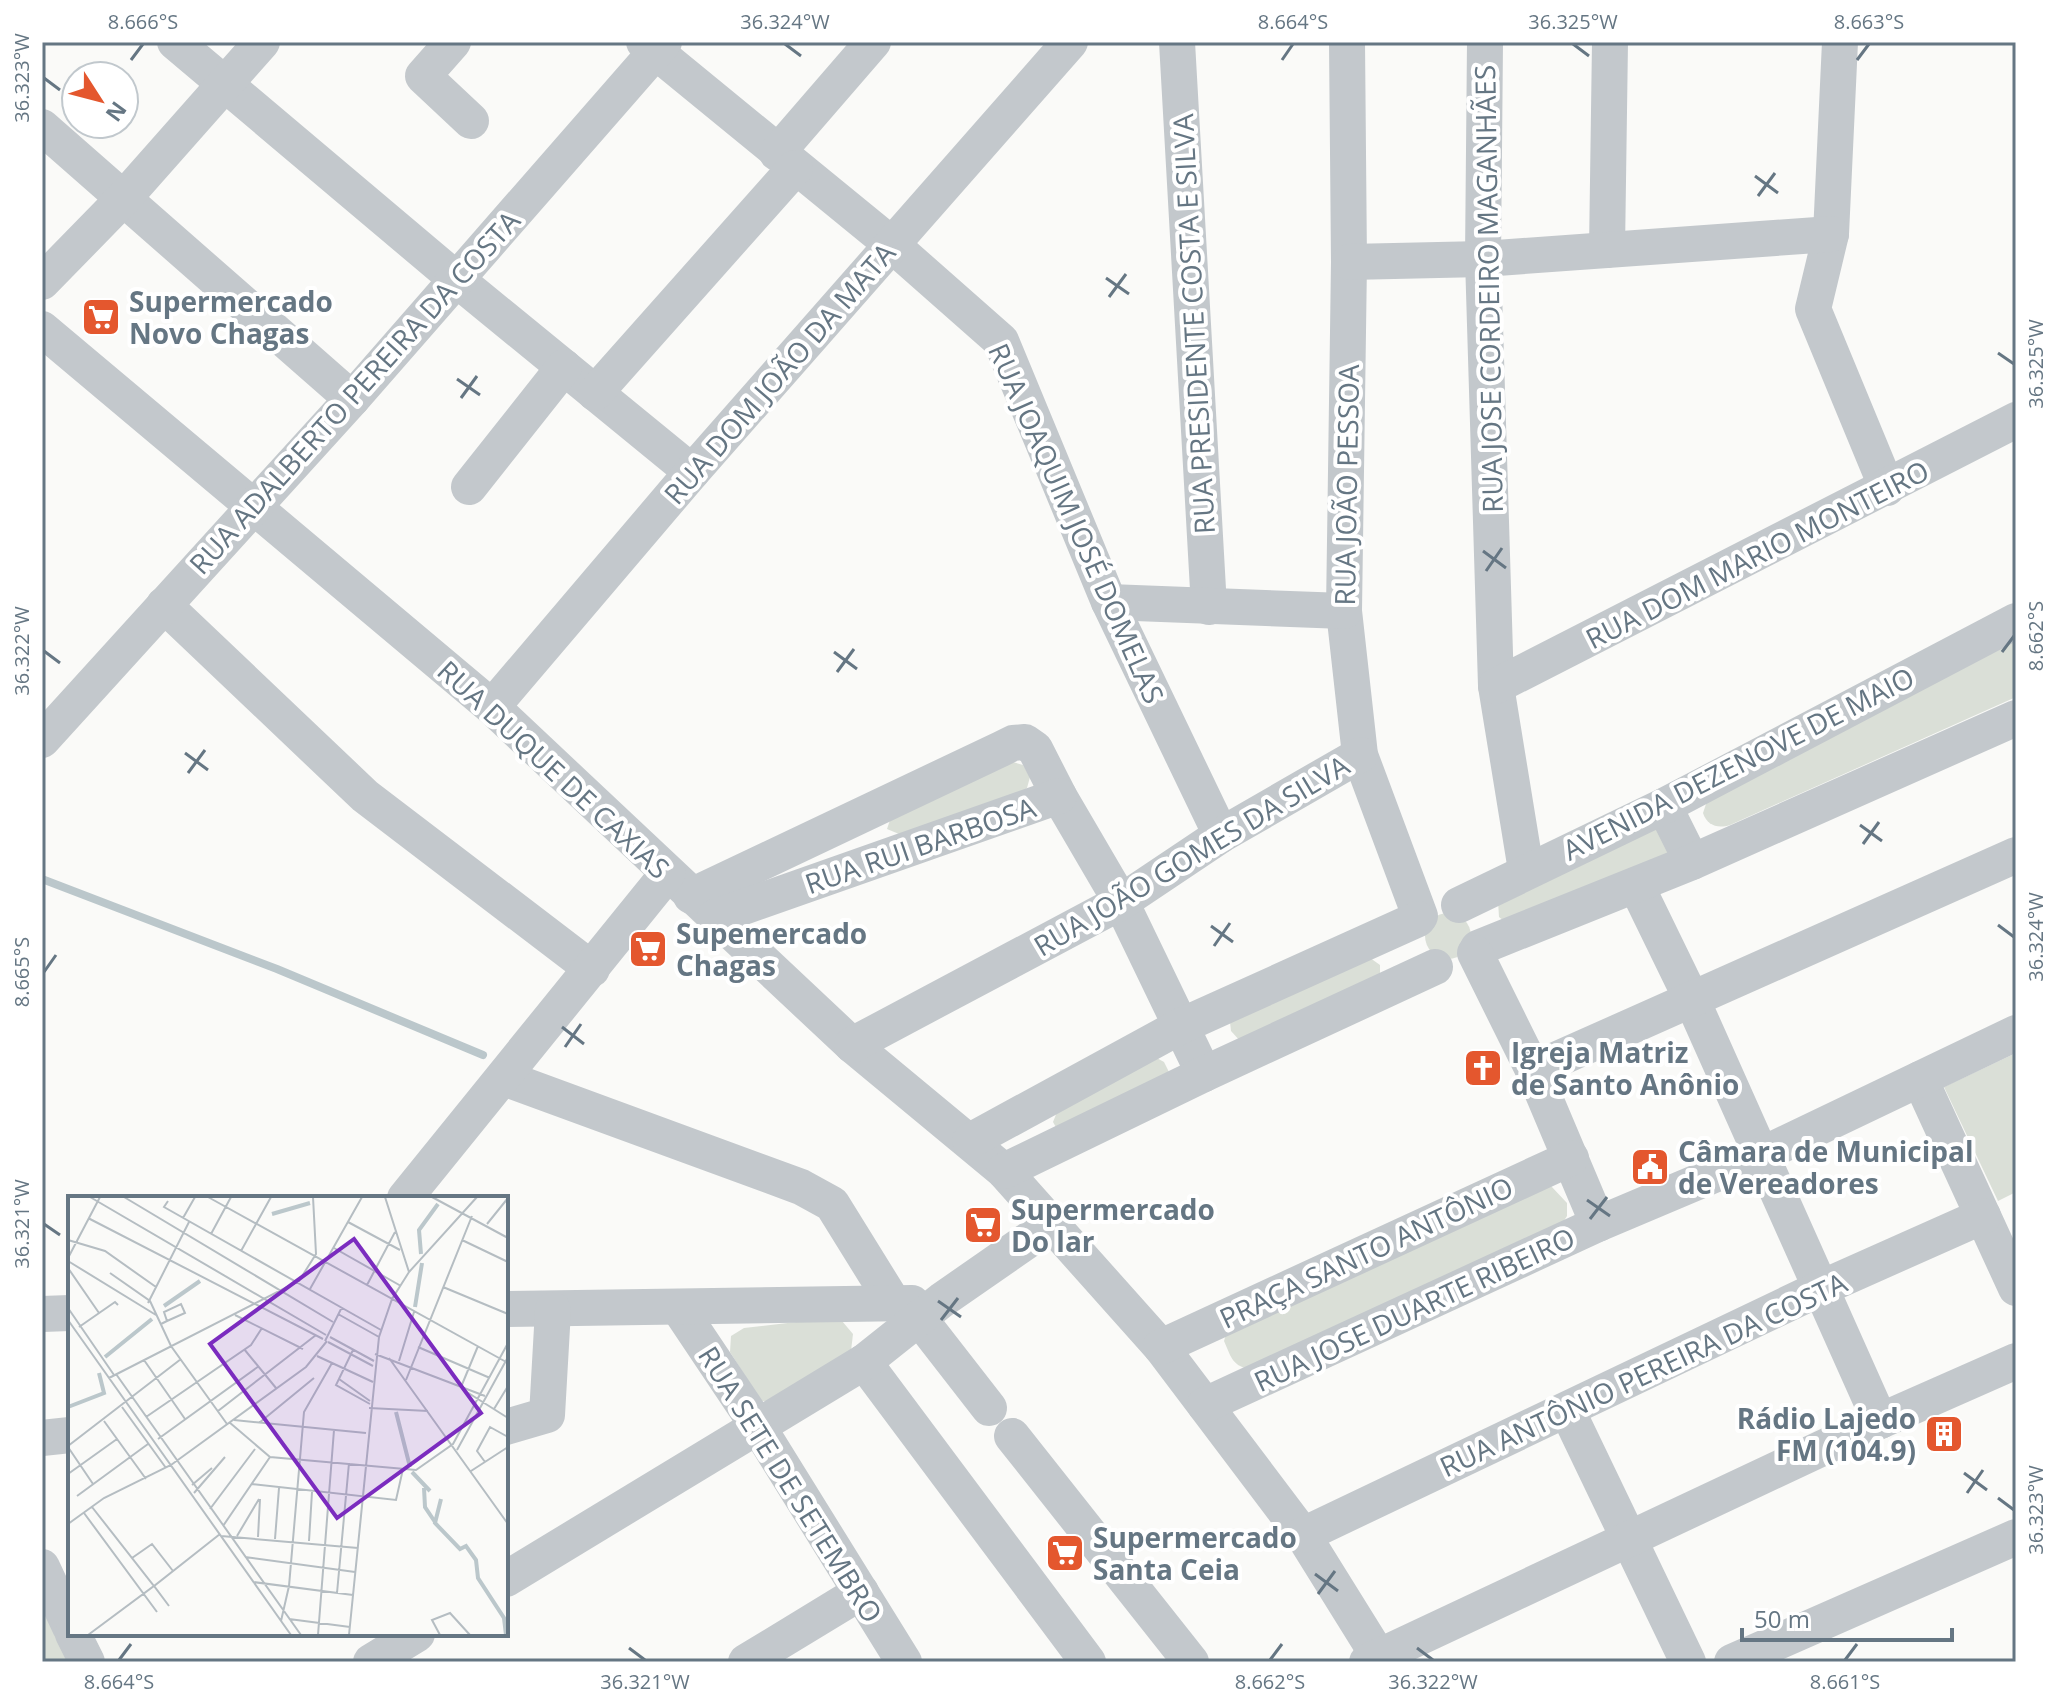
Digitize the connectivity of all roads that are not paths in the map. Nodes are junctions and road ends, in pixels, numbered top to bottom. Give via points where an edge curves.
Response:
1 (175, 42) edge
2 (262, 42) edge
3 (453, 42) edge
4 (873, 42) edge
5 (1070, 42) edge
6 (1177, 42) edge
7 (1347, 42) edge
8 (1485, 42) edge
9 (1610, 42) edge
10 (1840, 42) edge
11 (654, 45) edge
12 (225, 83) junction
13 (471, 121) dead end
14 (42, 127) edge
15 (786, 161) junction
16 (124, 198) junction
17 (1831, 234) junction
18 (891, 244) junction
19 (1607, 250) junction
20 (1483, 259) junction
21 (1349, 262) junction
22 (456, 279) junction
23 (42, 282) edge
24 (42, 329) edge
25 (564, 367) junction
26 (595, 393) junction
27 (352, 399) junction
28 (2016, 420) edge
29 (692, 472) junction
30 (469, 487) dead end
31 (1887, 488) junction
32 (254, 506) junction
33 (1109, 602) junction
34 (164, 605) junction
35 (1209, 607) junction
36 (1344, 611) junction
37 (2016, 621) edge
38 (1496, 686) junction
39 (492, 707) junction
40 (2016, 718) edge
41 (42, 740) edge
42 (1360, 755) junction
43 (1059, 796) junction
44 (1664, 806) junction
45 (1221, 835) junction
46 (2016, 855) edge
47 (1692, 862) junction
48 (1526, 870) junction
49 (1636, 885) junction
50 (692, 896) junction
51 (1121, 902) junction
52 (1459, 905) junction
53 (1419, 918) junction
54 (1477, 950) junction
55 (1435, 967) junction
56 (592, 969) junction
57 (1692, 1000) junction
58 (1181, 1026) junction
59 (2016, 1033) edge
60 (852, 1045) junction
61 (1533, 1070) junction
62 (1204, 1074) junction
63 (504, 1078) junction
64 (1920, 1079) junction
65 (970, 1141) junction
66 (1759, 1156) junction
67 (1571, 1158) junction
68 (1004, 1171) junction
69 (407, 1196) edge
70 (1983, 1216) junction
71 (1053, 1223) junction
72 (1598, 1224) junction
73 (2016, 1288) edge
74 (1819, 1289) junction
75 (678, 1307) junction
76 (918, 1307) junction
77 (508, 1309) edge
78 (553, 1310) junction
79 (68, 1313) edge
80 (42, 1314) edge
81 (1161, 1347) junction
82 (2016, 1361) edge
83 (864, 1362) junction
84 (1205, 1405) junction
85 (989, 1408) dead end
86 (1567, 1410) junction
87 (1880, 1421) junction
88 (757, 1425) junction
89 (508, 1426) edge
90 (68, 1435) edge
91 (1012, 1436) dead end
92 (42, 1438) edge
93 (1303, 1535) junction
94 (2016, 1537) edge
95 (1629, 1541) junction
96 (42, 1567) edge
97 (508, 1578) edge
98 (861, 1592) junction
99 (68, 1617) edge
100 (76, 1636) edge
101 (414, 1636) edge
102 (1376, 1660) edge
103 (87, 1662) edge
104 (371, 1662) edge
105 (746, 1662) edge
106 (904, 1662) edge
107 (1088, 1662) edge
108 (1191, 1662) edge
109 (1688, 1662) edge
110 (1732, 1662) edge

1 - 12 street
2 - 12 street
3 - 13 street via 417,69
4 - 15 street
5 - 18 street, RUA DOM JOÃO DA MATA
6 - 35 street, RUA PRESIDENTE COSTA E SILVA
7 - 21 street, RUA JOÃO PESSOA
8 - 20 street, RUA JOSE CORDEIRO MAGANHÃES
9 - 19 street
10 - 17 street
11 - 15 street, RUA JOAQUIM JOSÉ DOMELAS
11 - 22 street, RUA ADALBERTO PEREIRA DA COSTA
12 - 16 street
12 - 22 street
14 - 16 street
15 - 18 street, RUA JOAQUIM JOSÉ DOMELAS
15 - 26 street
16 - 23 street
16 - 27 street
17 - 19 street
17 - 31 street via 1813,309
18 - 29 street, RUA DOM JOÃO DA MATA
18 - 33 street, RUA JOAQUIM JOSÉ DOMELAS via 1001,341
19 - 20 street
20 - 21 street
20 - 38 street, RUA JOSE CORDEIRO MAGANHÃES
21 - 36 street, RUA JOÃO PESSOA
22 - 25 street
22 - 27 street, RUA ADALBERTO PEREIRA DA COSTA
24 - 32 street, RUA DUQUE DE CAXIAS
25 - 26 street
25 - 30 street
26 - 29 street
27 - 32 street, RUA ADALBERTO PEREIRA DA COSTA
28 - 31 street, RUA DOM MARIO MONTEIRO
29 - 39 street, RUA DOM JOÃO DA MATA
31 - 38 street, RUA DOM MARIO MONTEIRO
32 - 34 street, RUA ADALBERTO PEREIRA DA COSTA
32 - 39 street, RUA DUQUE DE CAXIAS
33 - 35 street
33 - 45 street, RUA JOAQUIM JOSÉ DOMELAS
34 - 41 street, RUA ADALBERTO PEREIRA DA COSTA
34 - 56 street via 365,796
35 - 36 street
36 - 42 street, RUA JOÃO PESSOA
37 - 44 street, AVENIDA DEZENOVE DE MAIO
38 - 48 street, RUA JOSE CORDEIRO MAGANHÃES
39 - 50 street, RUA DUQUE DE CAXIAS
40 - 47 street, AVENIDA DEZENOVE DE MAIO
42 - 45 street, RUA JOÃO GOMES DA SILVA
42 - 53 street, RUA JOÃO PESSOA
43 - 50 street, RUA RUI BARBOSA
43 - 50 street, RUA RUI BARBOSA via 1035,749 1025,742 1013,743
43 - 51 street, RUA RUI BARBOSA
44 - 47 street
44 - 48 street, AVENIDA DEZENOVE DE MAIO
45 - 51 street, RUA JOÃO GOMES DA SILVA
46 - 57 street
47 - 49 street, AVENIDA DEZENOVE DE MAIO
48 - 52 street, AVENIDA DEZENOVE DE MAIO
49 - 54 street, AVENIDA DEZENOVE DE MAIO
49 - 57 street
50 - 56 street
50 - 60 street, RUA DUQUE DE CAXIAS
51 - 58 street, RUA RUI BARBOSA
51 - 60 street, RUA JOÃO GOMES DA SILVA
52 - 53 street via 1440,903
52 - 54 street via 1477,922
53 - 55 street via 1416,947
53 - 58 street
54 - 55 street via 1458,967
54 - 61 street
55 - 62 street
56 - 63 street
57 - 61 street
57 - 66 street
58 - 62 street, RUA RUI BARBOSA
58 - 65 street
59 - 64 street, RUA JOSE DUARTE RIBEIRO
60 - 65 street, RUA DUQUE DE CAXIAS
61 - 67 street
62 - 68 street
63 - 69 street
63 - 76 street via 801,1187 832,1204
64 - 66 street, RUA JOSE DUARTE RIBEIRO
64 - 70 street
65 - 68 street, RUA DUQUE DE CAXIAS
66 - 72 street, RUA JOSE DUARTE RIBEIRO
66 - 74 street
67 - 72 street
67 - 81 street, PRAÇA SANTO ANTÔNIO
68 - 71 street, RUA DUQUE DE CAXIAS
70 - 73 street
70 - 74 street, RUA ANTÔNIO PEREIRA DA COSTA
71 - 76 street
71 - 81 street, RUA DUQUE DE CAXIAS
72 - 84 street, RUA JOSE DUARTE RIBEIRO
74 - 86 street, RUA ANTÔNIO PEREIRA DA COSTA
74 - 87 street
75 - 76 street
75 - 78 street
75 - 88 street, RUA SETE DE SETEMBRO
76 - 83 street
76 - 85 street
77 - 78 street
78 - 89 street via 547,1415
79 - 80 street
81 - 84 street, RUA DUQUE DE CAXIAS
82 - 87 street
83 - 88 street
83 - 107 street
84 - 93 street, RUA DUQUE DE CAXIAS
86 - 93 street, RUA ANTÔNIO PEREIRA DA COSTA
86 - 95 street
87 - 95 street
88 - 97 street
88 - 98 street, RUA SETE DE SETEMBRO
90 - 92 street
91 - 108 street
93 - 102 street, RUA DUQUE DE CAXIAS
94 - 110 street
95 - 102 street
95 - 109 street
96 - 99 street
98 - 105 street
98 - 106 street, RUA SETE DE SETEMBRO
100 - 103 street
101 - 104 street

